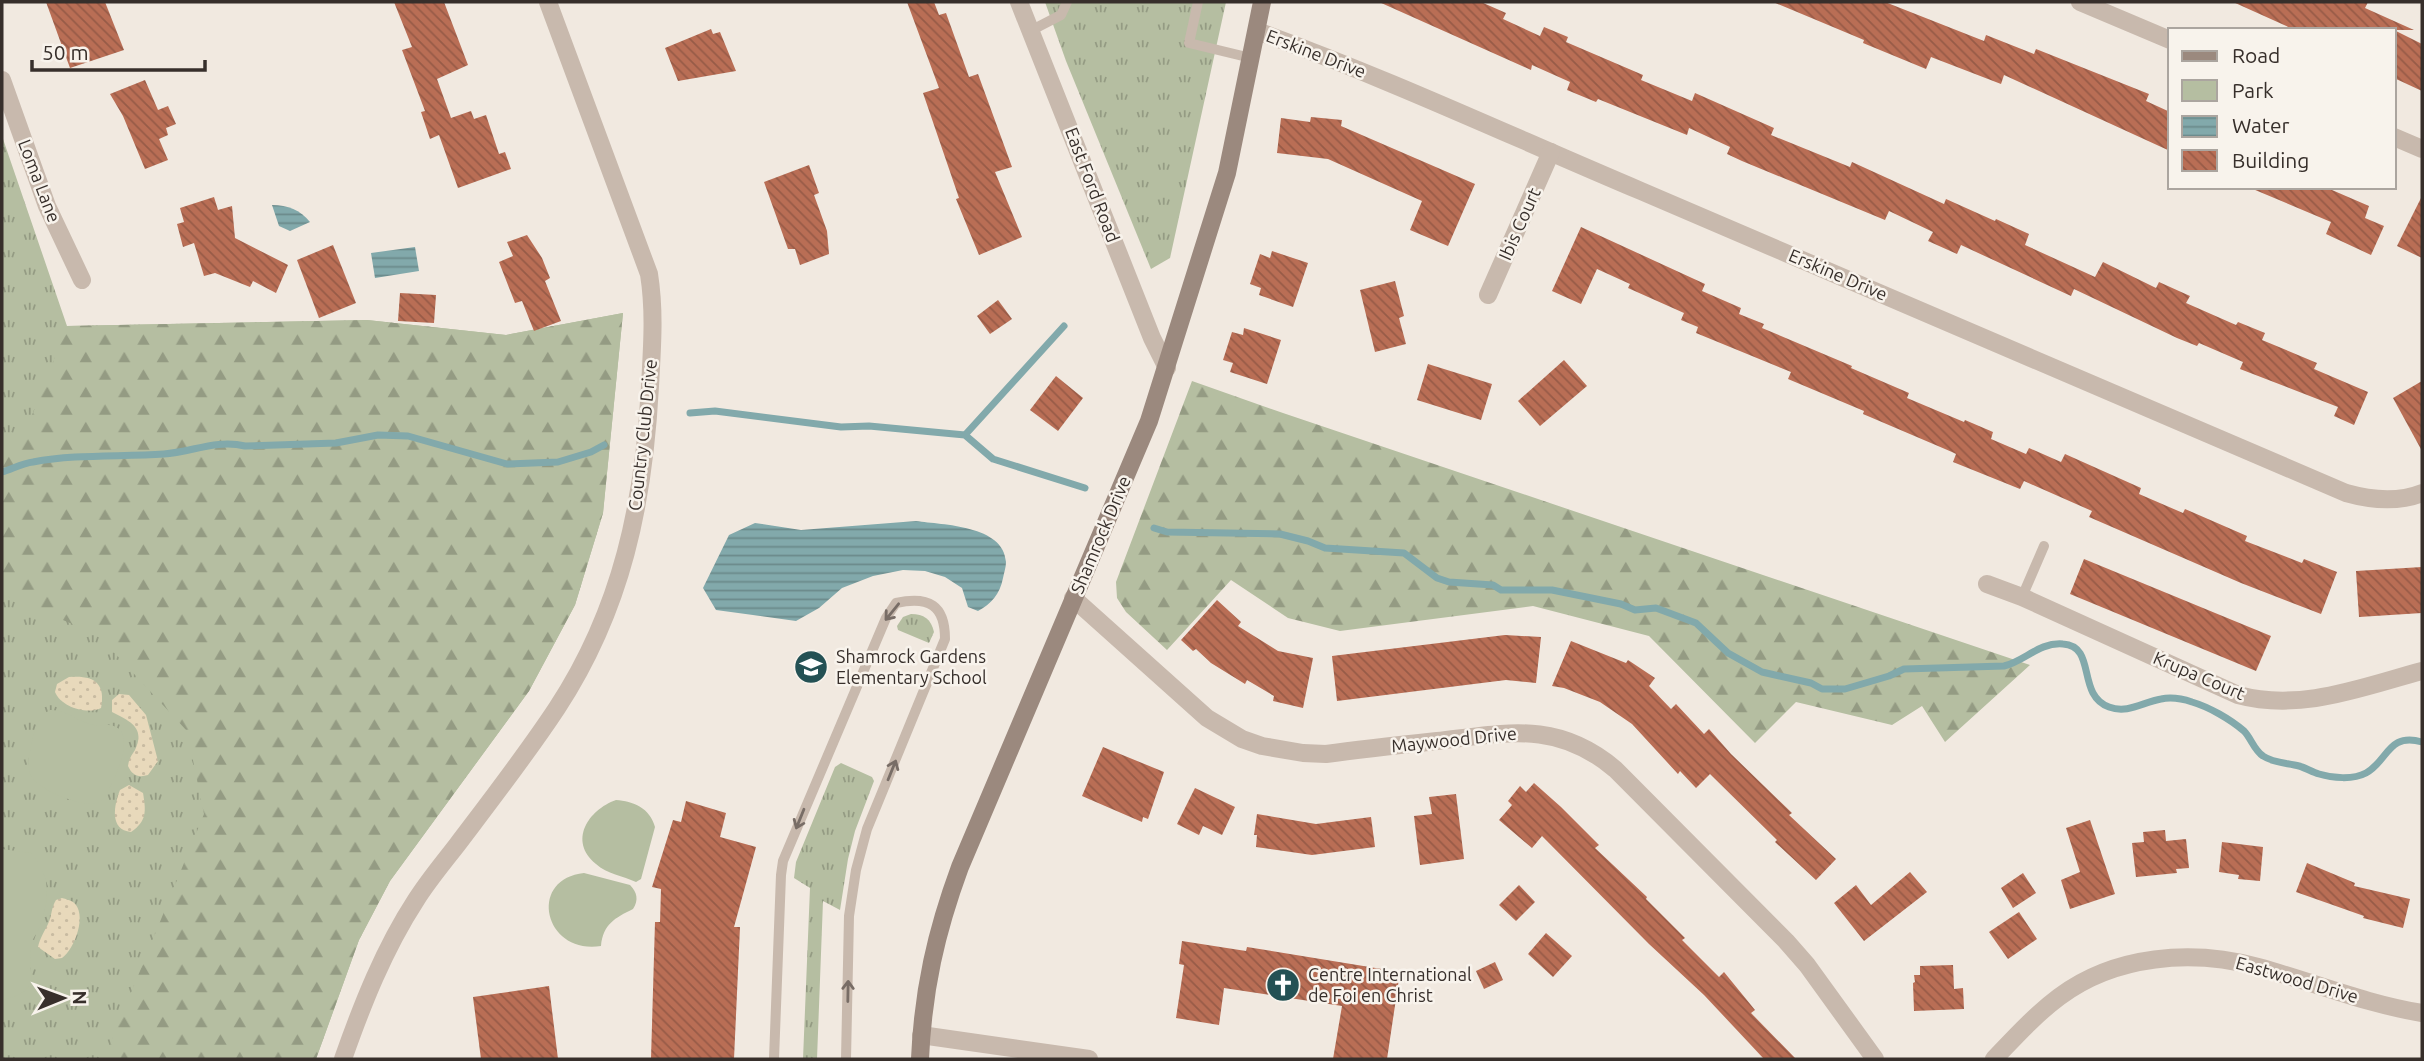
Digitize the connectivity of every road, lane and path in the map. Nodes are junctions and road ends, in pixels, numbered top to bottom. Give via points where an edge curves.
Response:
1 (548, 2) edge
2 (1020, 2) edge
3 (1067, 2) edge
4 (1198, 2) edge
5 (1262, 2) edge
6 (2080, 2) edge
7 (1032, 30) junction
8 (1257, 31) junction
9 (2168, 39) edge
10 (1251, 58) junction
11 (2, 80) edge
12 (2396, 137) edge
13 (2422, 149) edge
14 (1551, 152) junction
15 (82, 280) dead end
16 (1488, 295) dead end
17 (1167, 368) junction
18 (2422, 494) edge
19 (2044, 546) dead end
20 (1987, 584) dead end
21 (2022, 597) junction
22 (1073, 598) junction
23 (2422, 671) edge
24 (2422, 1013) edge
25 (921, 1035) junction
26 (343, 1059) edge
27 (774, 1059) edge
28 (846, 1059) edge
29 (920, 1059) edge
30 (1088, 1059) edge
31 (1875, 1059) edge
32 (1994, 1059) edge

1 - 26 street, Country Club Drive via 649,274 654,312 649,416 629,548 606,617 576,676 523,757 416,900 360,1009
2 - 7 street, East Ford Road
3 - 7 lane via 1061,15
4 - 10 lane via 1189,43
5 - 8 street, Shamrock Drive
6 - 9 street
7 - 17 street, East Ford Road
8 - 10 street, Shamrock Drive
8 - 14 street, Erskine Drive
10 - 17 street, Shamrock Drive via 1227,173
11 - 15 street, Loma Lane via 47,206
12 - 13 street
14 - 16 street, Ibis Court
14 - 18 street, Erskine Drive via 2346,493 2368,499
17 - 22 street, Shamrock Drive
19 - 21 lane
20 - 21 street, Krupa Court
21 - 23 street, Krupa Court via 2258,701 2318,699
22 - 25 street, Shamrock Drive via 947,903 929,967
22 - 31 street, Maywood Drive via 1207,718 1262,746 1326,754 1510,732 1584,746 1615,769 1786,941
24 - 32 street, Eastwood Drive via 2236,962 2155,959 2103,972 2062,995
25 - 29 street, Shamrock Drive
25 - 30 street
28 -> 27 lane via 849,916 856,870 867,829 945,639 945,623 938,609 924,601 896,603 886,618 783,861

